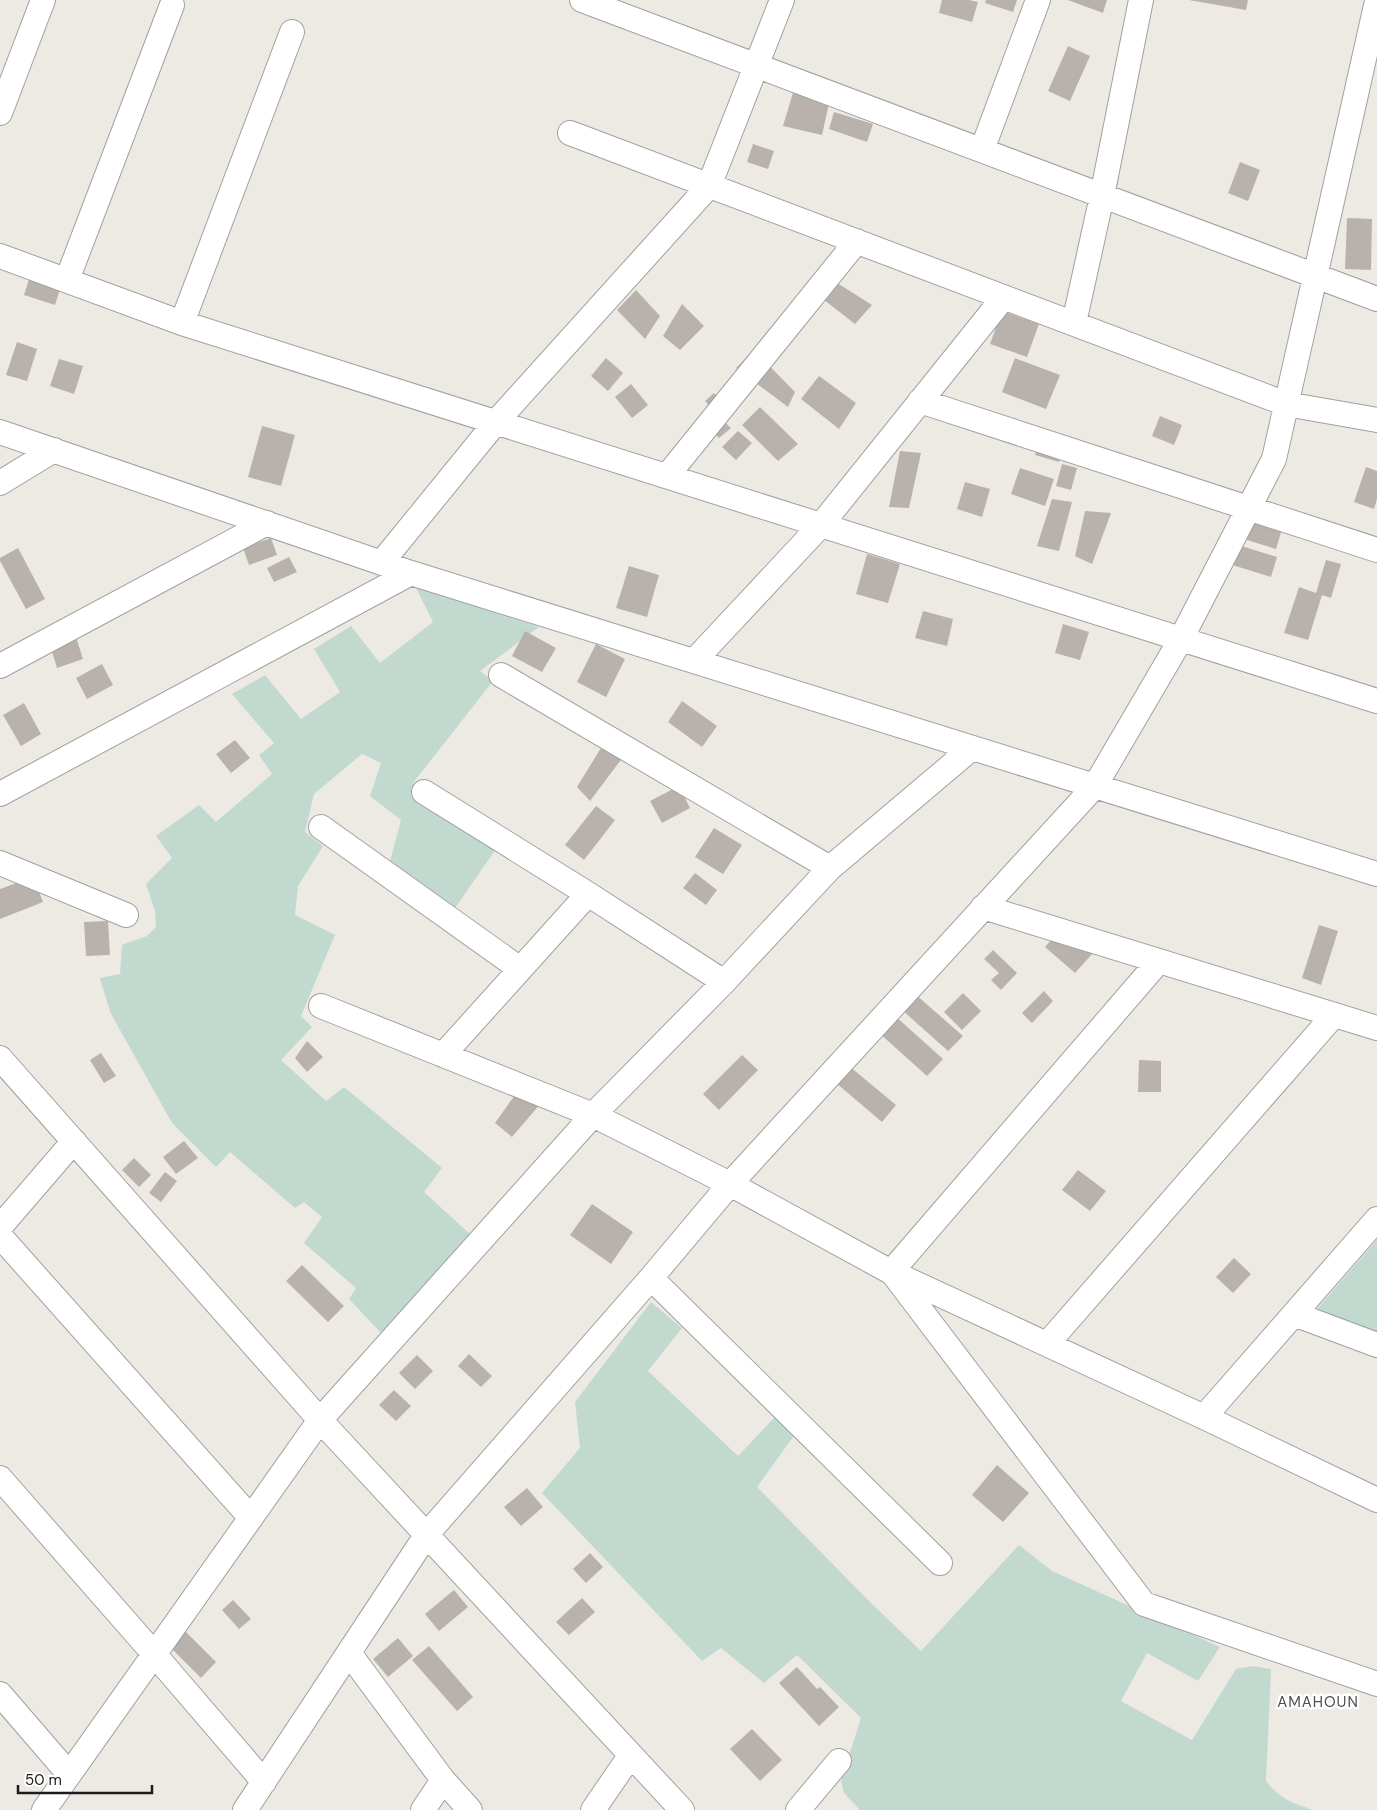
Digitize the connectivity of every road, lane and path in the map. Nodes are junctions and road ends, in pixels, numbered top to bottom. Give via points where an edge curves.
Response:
1 (43, 0) edge
2 (582, 0) edge
3 (782, 0) edge
4 (1038, 0) edge
5 (1141, 0) edge
6 (1377, 1) edge
7 (172, 5) dead end
8 (632, 9) edge
9 (292, 32) dead end
10 (756, 66) junction
11 (0, 112) edge
12 (570, 133) dead end
13 (982, 150) junction
14 (709, 186) junction
15 (1102, 196) junction
16 (856, 241) junction
17 (0, 256) edge
18 (1315, 275) junction
19 (67, 280) junction
20 (1004, 297) junction
21 (1377, 299) edge
22 (182, 323) junction
23 (1074, 323) junction
24 (920, 401) junction
25 (1286, 404) junction
26 (1377, 420) edge
27 (496, 422) junction
28 (0, 432) edge
29 (54, 450) junction
30 (667, 476) junction
31 (0, 484) edge
32 (1247, 508) junction
33 (267, 523) junction
34 (821, 525) junction
35 (1377, 550) edge
36 (382, 562) junction
37 (411, 573) junction
38 (1181, 639) junction
39 (694, 661) junction
40 (0, 666) edge
41 (501, 675) dead end
42 (1377, 701) edge
43 (972, 748) junction
44 (1095, 786) junction
45 (424, 792) dead end
46 (0, 794) edge
47 (321, 827) dead end
48 (0, 863) edge
49 (830, 868) junction
50 (1377, 874) edge
51 (588, 894) junction
52 (983, 907) junction
53 (126, 915) dead end
54 (1159, 961) junction
55 (520, 969) junction
56 (724, 982) junction
57 (321, 1006) dead end
58 (1334, 1015) junction
59 (1377, 1028) edge
60 (443, 1055) junction
61 (0, 1058) edge
62 (593, 1115) junction
63 (74, 1141) junction
64 (730, 1184) junction
65 (1377, 1219) edge
66 (0, 1227) edge
67 (0, 1236) edge
68 (891, 1272) junction
69 (651, 1278) junction
70 (1294, 1314) junction
71 (1047, 1344) junction
72 (1377, 1345) edge
73 (1204, 1417) junction
74 (320, 1420) junction
75 (0, 1478) edge
76 (1377, 1500) edge
77 (251, 1518) junction
78 (427, 1534) junction
79 (940, 1563) dead end
80 (349, 1653) junction
81 (155, 1655) junction
82 (1377, 1684) edge
83 (0, 1694) edge
84 (630, 1756) junction
85 (839, 1761) dead end
86 (69, 1774) junction
87 (443, 1780) junction
88 (264, 1782) junction
89 (44, 1810) edge
90 (245, 1810) edge
91 (423, 1810) edge
92 (470, 1810) edge
93 (593, 1810) edge
94 (682, 1810) edge
95 (798, 1810) edge

1 - 11 street
2 - 8 street
3 - 10 street
4 - 13 street
5 - 15 street
6 - 18 street
7 - 19 street
8 - 10 street
9 - 22 street
10 - 13 street
10 - 14 street
12 - 14 street
13 - 15 street
14 - 16 street
14 - 27 street
15 - 18 street
15 - 23 street
16 - 20 street
16 - 30 street
17 - 19 street
18 - 21 street
18 - 25 street
19 - 22 street
20 - 23 street
20 - 24 street
22 - 27 street
23 - 25 street
24 - 32 street
24 - 34 street
25 - 26 street
25 - 32 street via 1274,459
27 - 30 street
27 - 36 street
28 - 29 street
29 - 31 street
29 - 33 street
30 - 34 street
32 - 35 street
32 - 38 street
33 - 36 street
33 - 40 street
34 - 38 street
34 - 39 street
36 - 37 street
37 - 39 street
37 - 46 street
38 - 42 street
38 - 44 street
39 - 43 street
41 - 49 street
43 - 44 street
43 - 49 street
44 - 50 street
44 - 52 street
45 - 51 street
47 - 55 street
48 - 53 street
49 - 56 street
51 - 55 street
51 - 56 street
52 - 54 street
52 - 64 street
54 - 58 street
54 - 68 street
55 - 60 street
56 - 62 street
57 - 60 street
58 - 59 street
58 - 71 street
60 - 62 street
61 - 63 street
62 - 64 street
62 - 74 street
63 - 66 street
63 - 74 street
64 - 68 street
64 - 69 street
65 - 70 street
67 - 77 street
68 - 71 street
68 - 82 street via 1144,1604
69 - 78 street
69 - 79 street
70 - 72 street
70 - 73 street
71 - 73 street
73 - 76 street
74 - 77 street
74 - 78 street
75 - 81 street
77 - 81 street
78 - 80 street
78 - 84 street
80 - 87 street
80 - 88 street
81 - 86 street
81 - 88 street
83 - 86 street
84 - 93 street
84 - 94 street
85 - 95 street
86 - 89 street
87 - 91 street
87 - 92 street
88 - 90 street

